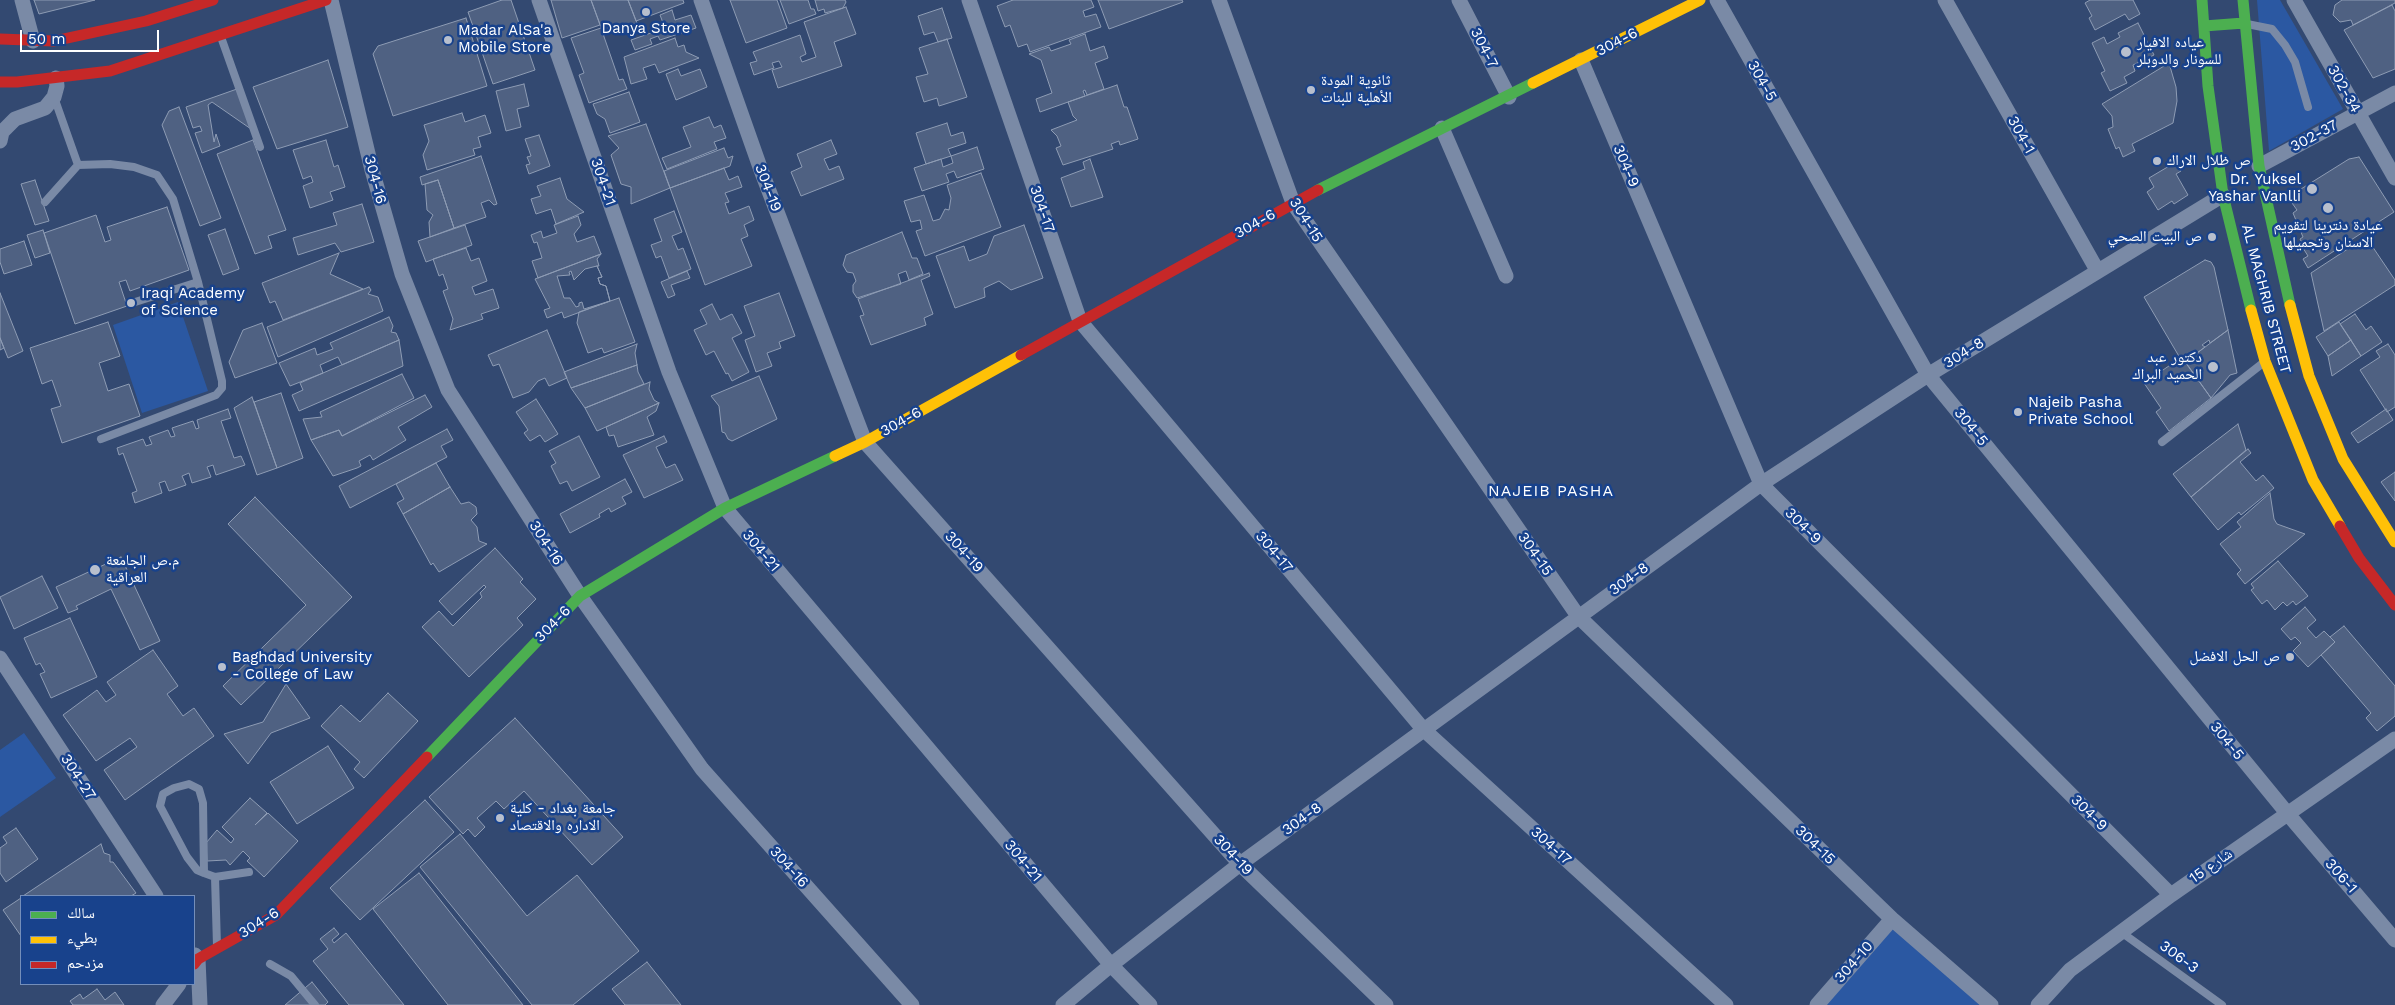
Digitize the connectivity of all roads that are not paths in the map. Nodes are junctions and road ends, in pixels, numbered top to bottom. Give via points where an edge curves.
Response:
1 (22, 0) edge
2 (213, 0) edge
3 (326, 0) edge
4 (331, 0) edge
5 (539, 0) edge
6 (701, 0) edge
7 (970, 0) edge
8 (1219, 0) edge
9 (1459, 0) edge
10 (1700, 0) edge
11 (1717, 0) edge
12 (1945, 0) edge
13 (2202, 0) edge
14 (2242, 0) edge
15 (2294, 0) edge
16 (2244, 23) junction
17 (2204, 26) junction
18 (220, 36) junction
19 (0, 39) edge
20 (33, 41) junction
21 (1581, 60) junction
22 (56, 78) junction
23 (0, 82) edge
24 (2395, 93) edge
25 (54, 97) junction
26 (1509, 97) junction
27 (2308, 107) dead end
28 (2357, 113) junction
29 (1442, 128) junction
30 (0, 141) edge
31 (260, 147) dead end
32 (78, 165) junction
33 (2259, 166) junction
34 (2395, 178) edge
35 (2223, 195) junction
36 (45, 202) dead end
37 (1293, 203) junction
38 (2097, 270) junction
39 (1506, 276) dead end
40 (198, 282) junction
41 (132, 303) dead end
42 (1080, 321) junction
43 (2265, 362) junction
44 (1928, 375) junction
45 (101, 439) dead end
46 (866, 442) junction
47 (2162, 442) dead end
48 (1761, 484) junction
49 (725, 508) junction
50 (2395, 542) edge
51 (580, 596) junction
52 (2395, 605) edge
53 (1578, 616) junction
54 (0, 658) edge
55 (1423, 729) junction
56 (2395, 739) edge
57 (2287, 813) junction
58 (1240, 864) junction
59 (249, 872) dead end
60 (204, 873) junction
61 (215, 877) junction
62 (2170, 894) junction
63 (155, 895) edge
64 (1892, 919) junction
65 (2121, 932) junction
66 (2395, 940) edge
67 (217, 948) junction
68 (195, 959) edge
69 (270, 964) dead end
70 (1111, 965) junction
71 (178, 985) edge
72 (164, 1005) edge
73 (200, 1005) edge
74 (315, 1005) edge
75 (912, 1005) edge
76 (1063, 1005) edge
77 (1150, 1005) edge
78 (1386, 1005) edge
79 (1726, 1005) edge
80 (1817, 1005) edge
81 (1990, 1005) edge
82 (2038, 1005) edge
83 (2222, 1005) edge

1 - 20 street
2 - 20 street via 146,21 54,41
3 - 18 street
4 - 51 street, 304-16 via 372,170 402,274 448,390
5 - 49 street, 304-21 via 669,372
6 - 46 street, 304-19 via 761,170
7 - 42 street, 304-17
8 - 37 street, 304-15
9 - 26 street, 304-7
10 - 21 street, 304-6
11 - 44 street, 304-5
12 - 38 street, 304-1
13 - 17 street, AL MAGHRIB STREET
14 - 16 street, AL MAGHRIB STREET
15 - 28 street, 302-34
16 - 17 street
16 - 27 lane via 2272,29 2285,45 2295,62
16 - 33 street, AL MAGHRIB STREET
17 - 35 street, AL MAGHRIB STREET via 2208,86
18 - 22 street via 110,72
18 - 31 lane
19 - 20 street
21 - 26 street, 304-6
21 - 48 street, 304-9
22 - 23 street
22 - 25 street
24 - 28 street, 302-37
25 - 30 street via 45,108 16,119 2,132
25 - 32 lane
26 - 29 street, 304-6
28 - 33 street, 302-37
28 - 34 street, 302-34
29 - 37 street, 304-6
29 - 39 street
32 - 36 lane
32 - 40 lane via 134,167 157,175 173,199
33 - 50 street, AL MAGHRIB STREET via 2284,285 2309,376 2343,459
35 - 38 street, 304-8
35 - 43 street, AL MAGHRIB STREET
37 - 42 street, 304-6
37 - 53 street, 304-15
38 - 44 street, 304-8
40 - 41 lane
40 - 45 lane via 222,388 216,395
42 - 46 street, 304-6
42 - 55 street, 304-17
43 - 47 lane
43 - 52 street, AL MAGHRIB STREET via 2313,480 2359,558
44 - 48 street, 304-8
44 - 57 street, 304-5
46 - 49 street, 304-6
46 - 58 street, 304-19
48 - 53 street, 304-8
48 - 62 street, 304-9
49 - 51 street, 304-6
49 - 70 street, 304-21
51 - 67 street, 304-6 via 276,915
51 - 75 street, 304-16 via 702,769
53 - 55 street, 304-8
53 - 64 street, 304-15
54 - 63 street, 304-27
55 - 58 street, 304-8
55 - 79 street, 304-17
56 - 57 street, شارع 15
57 - 62 street, شارع 15
57 - 66 street, 306-1
58 - 70 street, 304-8
58 - 78 street, 304-19
59 - 61 lane
60 - 60 lane via 197,870 187,857 160,806 163,794 189,784 198,789 203,803
60 - 61 lane
61 - 67 lane
62 - 65 street, شارع 15
64 - 80 street, 304-10
64 - 81 street, 304-15
65 - 82 street, شارع 15 via 2070,970
65 - 83 lane, 306-3
67 - 68 street, 304-6
68 - 73 street
69 - 74 lane via 291,976
70 - 76 street, 304-8
70 - 77 street, 304-21
71 - 72 street

